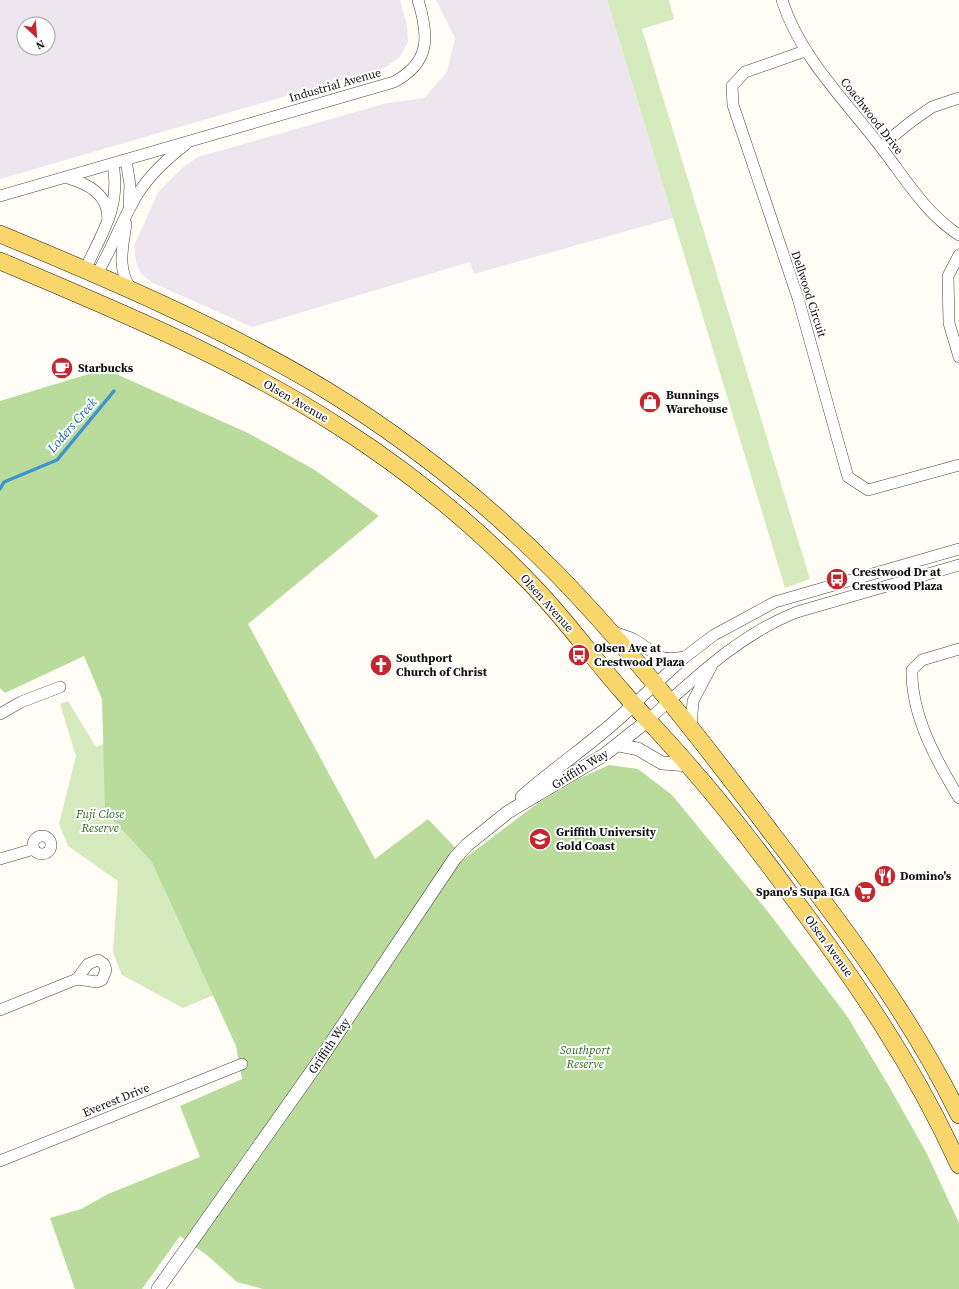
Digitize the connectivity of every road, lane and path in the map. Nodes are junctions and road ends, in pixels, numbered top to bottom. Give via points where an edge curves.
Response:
1 (418, 0) edge
2 (782, 0) edge
3 (805, 51) junction
4 (959, 98) edge
5 (190, 141) junction
6 (880, 146) junction
7 (126, 160) junction
8 (113, 164) junction
9 (68, 178) junction
10 (0, 196) edge
11 (128, 211) junction
12 (107, 223) junction
13 (0, 234) edge
14 (959, 235) edge
15 (959, 255) edge
16 (0, 261) edge
17 (90, 272) junction
18 (137, 294) junction
19 (80, 295) junction
20 (959, 357) edge
21 (959, 465) edge
22 (959, 549) edge
23 (959, 565) edge
24 (606, 628) junction
25 (959, 649) edge
26 (685, 657) junction
27 (714, 662) junction
28 (655, 684) junction
29 (60, 686) dead end
30 (669, 701) junction
31 (634, 705) junction
32 (0, 714) edge
33 (647, 721) junction
34 (690, 727) junction
35 (618, 745) junction
36 (689, 765) junction
37 (959, 798) edge
38 (508, 812) junction
39 (34, 849) dead end
40 (0, 859) edge
41 (77, 979) dead end
42 (0, 1010) edge
43 (242, 1064) dead end
44 (959, 1115) edge
45 (0, 1162) edge
46 (959, 1165) edge
47 (158, 1289) edge

1 - 5 street, Industrial Avenue via 424,19 426,42 417,64 403,77 394,82
2 - 3 street, Coachwood Drive
3 - 6 street, Coachwood Drive
3 - 21 street, Dellwood Circuit via 745,72 732,86 733,105 798,298 848,477 868,490
4 - 6 street via 932,107
5 - 7 street, Industrial Avenue
5 - 11 street, Industrial Avenue via 164,162
6 - 14 street, Coachwood Drive via 929,210
7 - 8 street, Industrial Avenue
7 - 11 street, Industrial Avenue via 130,185
8 - 9 street, Industrial Avenue
8 - 12 street via 115,194
9 - 10 street, Industrial Avenue
9 - 12 street via 86,184 100,194 107,210
11 - 17 street, Industrial Avenue
11 - 18 street, Industrial Avenue via 122,266 126,281
12 - 17 street
13 - 17 main road, Olsen Avenue
15 - 20 street via 948,276 949,323
16 - 19 main road, Olsen Avenue
17 - 18 main road, Olsen Avenue
17 - 19 main road
18 - 24 main road, Olsen Avenue via 292,370 402,442 459,485 554,571
19 - 31 main road, Olsen Avenue via 275,388 341,428 400,469 511,563 566,623
22 - 26 street via 775,602 714,635
23 - 27 street via 782,618 748,636
24 - 26 street via 634,640 663,658 670,660
24 - 28 main road, Olsen Avenue
25 - 37 street via 922,660 912,670 911,688 939,764
26 - 28 street
27 - 30 street
27 - 34 street via 694,701
28 - 30 main road, Olsen Avenue
28 - 31 street
29 - 32 street
30 - 33 street
30 - 34 main road, Olsen Avenue
31 - 33 main road, Olsen Avenue
31 - 38 street, Griffith Way via 545,777
33 - 35 street, Griffith Way
33 - 36 main road, Olsen Avenue
34 - 44 main road, Olsen Avenue via 874,970 916,1036
35 - 36 street via 638,750 662,763
35 - 38 street, Griffith Way
36 - 46 main road, Olsen Avenue via 746,834 860,989 904,1057
38 - 47 street, Griffith Way via 455,858 317,1064
39 - 40 street
41 - 42 street
43 - 45 street, Everest Drive

